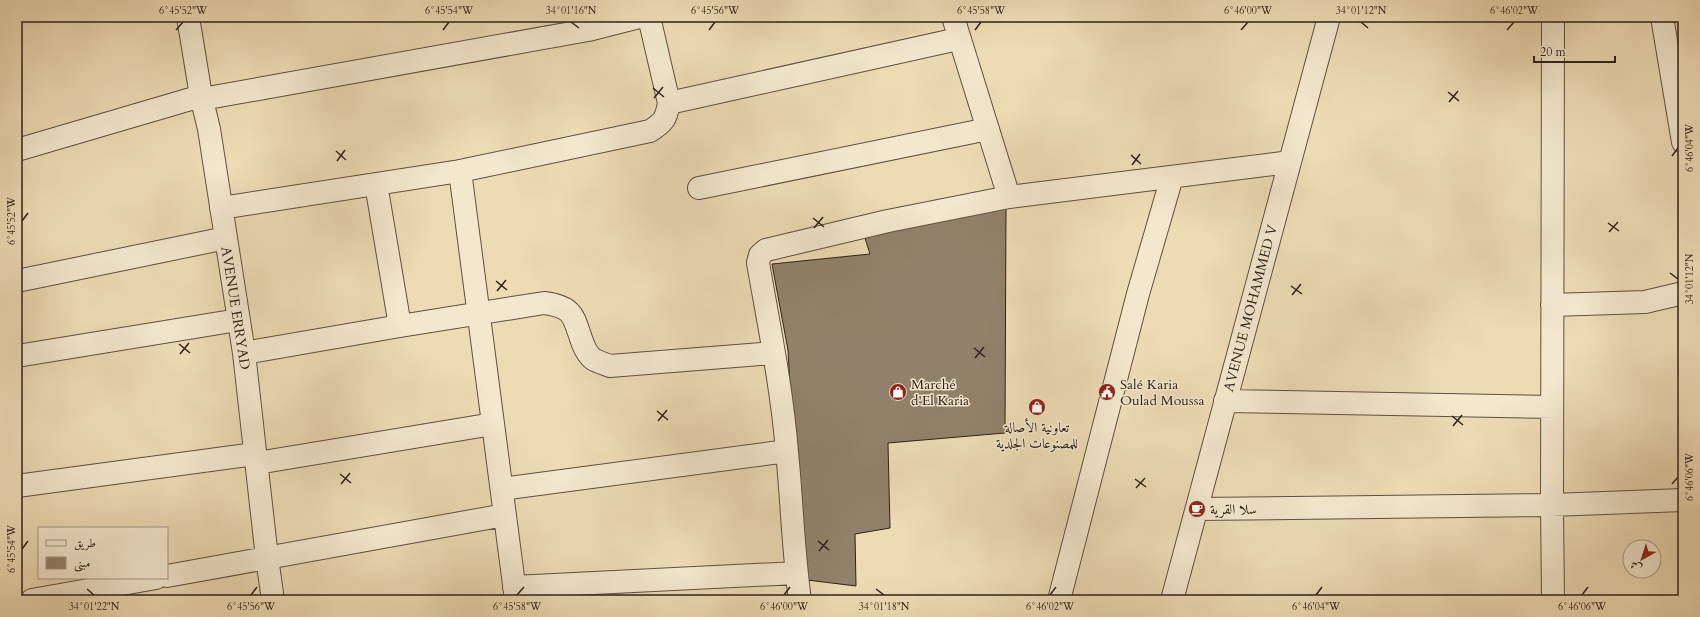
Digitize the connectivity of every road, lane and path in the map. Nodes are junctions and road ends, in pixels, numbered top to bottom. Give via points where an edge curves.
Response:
1 (188, 17) edge
2 (639, 17) edge
3 (649, 17) edge
4 (953, 17) edge
5 (1330, 17) edge
6 (1553, 17) edge
7 (1662, 17) edge
8 (958, 38) junction
9 (1676, 53) edge
10 (201, 98) junction
11 (669, 103) junction
12 (988, 129) junction
13 (1683, 142) edge
14 (17, 150) edge
15 (1290, 162) junction
16 (460, 171) junction
17 (1172, 177) junction
18 (376, 184) junction
19 (699, 188) dead end
20 (1008, 197) junction
21 (221, 208) junction
22 (226, 238) junction
23 (17, 281) edge
24 (1683, 293) edge
25 (1552, 305) junction
26 (478, 313) junction
27 (238, 320) junction
28 (400, 326) junction
29 (774, 352) junction
30 (244, 353) junction
31 (17, 356) edge
32 (1225, 401) junction
33 (1552, 407) junction
34 (493, 424) junction
35 (787, 451) junction
36 (256, 458) junction
37 (17, 486) edge
38 (502, 489) junction
39 (1683, 500) edge
40 (1552, 505) junction
41 (1196, 509) junction
42 (505, 515) junction
43 (267, 558) junction
44 (796, 573) junction
45 (168, 576) edge
46 (150, 579) edge
47 (515, 594) edge
48 (32, 600) edge
49 (273, 600) edge
50 (800, 600) edge
51 (1059, 600) edge
52 (1172, 600) edge
53 (1553, 600) edge

1 - 10 street, AVENUE ERRYAD
2 - 10 street via 588,30
3 - 11 street
4 - 8 street
5 - 15 street, AVENUE MOHAMMED V
6 - 25 street
7 - 9 street
8 - 11 street
8 - 12 street
9 - 13 street
10 - 14 street
10 - 21 street, AVENUE ERRYAD via 209,129
11 - 16 street via 667,116 661,124 650,131
12 - 19 street
12 - 20 street
15 - 17 street
15 - 32 street, AVENUE MOHAMMED V
16 - 18 street
16 - 26 street
17 - 20 street
17 - 51 street via 1138,294
18 - 21 street
18 - 28 street
20 - 29 street via 888,221 766,250 760,255 758,263
21 - 22 street, AVENUE ERRYAD
22 - 23 street
22 - 27 street, AVENUE ERRYAD
24 - 25 street via 1645,302
25 - 33 street
26 - 28 street
26 - 29 street via 544,303 564,308 574,317 585,350 592,358 610,366
26 - 34 street
27 - 30 street, AVENUE ERRYAD
27 - 31 street
28 - 30 street
29 - 35 street
30 - 36 street, AVENUE ERRYAD
32 - 33 street
32 - 41 street, AVENUE MOHAMMED V
33 - 40 street
34 - 36 street
34 - 38 street
35 - 38 street
35 - 44 street
36 - 37 street
36 - 43 street, AVENUE ERRYAD
38 - 42 street
39 - 40 street
40 - 41 street
40 - 53 street
41 - 52 street, AVENUE MOHAMMED V
42 - 43 street
42 - 47 street
43 - 45 street
43 - 49 street, AVENUE ERRYAD
44 - 47 street
44 - 50 street
46 - 48 street

